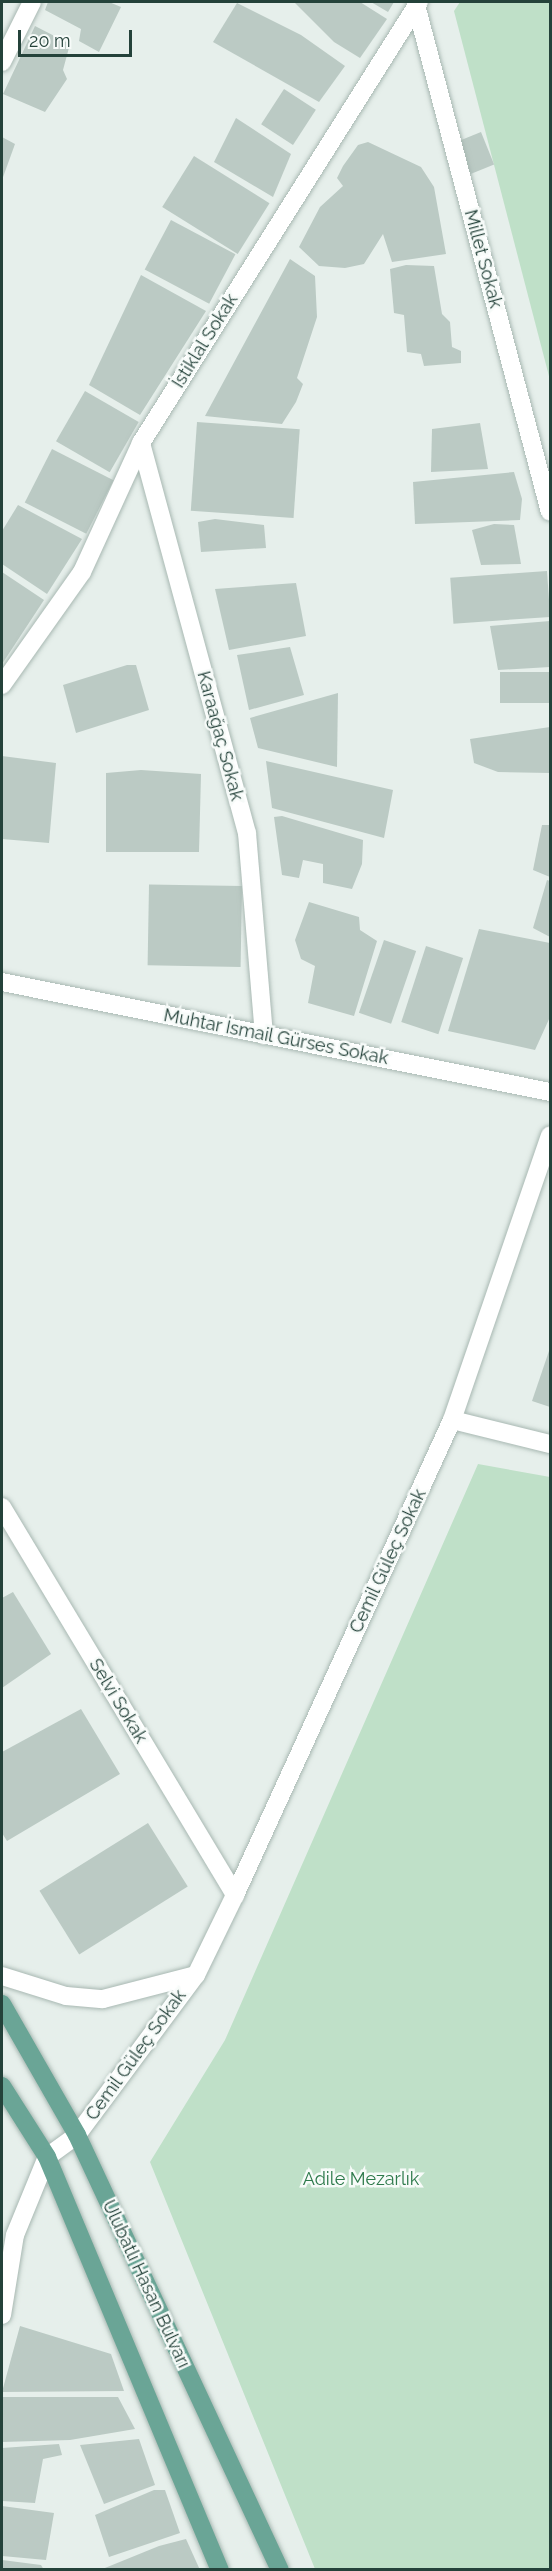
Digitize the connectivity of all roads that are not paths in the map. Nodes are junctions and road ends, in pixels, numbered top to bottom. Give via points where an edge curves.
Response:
1 (32, 2) edge
2 (417, 3) edge
3 (2, 62) edge
4 (141, 443) junction
5 (550, 512) edge
6 (2, 685) edge
7 (2, 982) edge
8 (264, 1035) junction
9 (550, 1092) edge
10 (550, 1135) edge
11 (452, 1420) junction
12 (550, 1444) edge
13 (2, 1507) edge
14 (235, 1895) junction
15 (196, 1975) junction
16 (2, 1976) edge
17 (2, 2004) edge
18 (2, 2086) edge
19 (77, 2135) junction
20 (47, 2157) junction
21 (2, 2315) edge
22 (220, 2570) edge
23 (280, 2570) edge

1 - 3 street
2 - 4 street, İstiklal Sokak
2 - 5 street, Millet Sokak
4 - 6 street, İstiklal Sokak via 82,572
4 - 8 street, Karaağaç Sokak via 247,833
7 - 8 street, Muhtar İsmail Gürses Sokak
8 - 9 street, Muhtar İsmail Gürses Sokak
10 - 11 street, Cemil Güleç Sokak
11 - 12 street
11 - 14 street, Cemil Güleç Sokak
13 - 14 street, Selvi Sokak
14 - 15 street, Cemil Güleç Sokak
15 - 16 street, Cemil Güleç Sokak via 103,1999 66,1996
15 - 19 street, Cemil Güleç Sokak
17 - 19 main road, Ulubatlı Hasan Bulvarı
18 - 20 main road
19 - 20 street, Cemil Güleç Sokak
19 - 23 main road, Ulubatlı Hasan Bulvarı
20 - 21 street via 15,2235
20 - 22 main road

